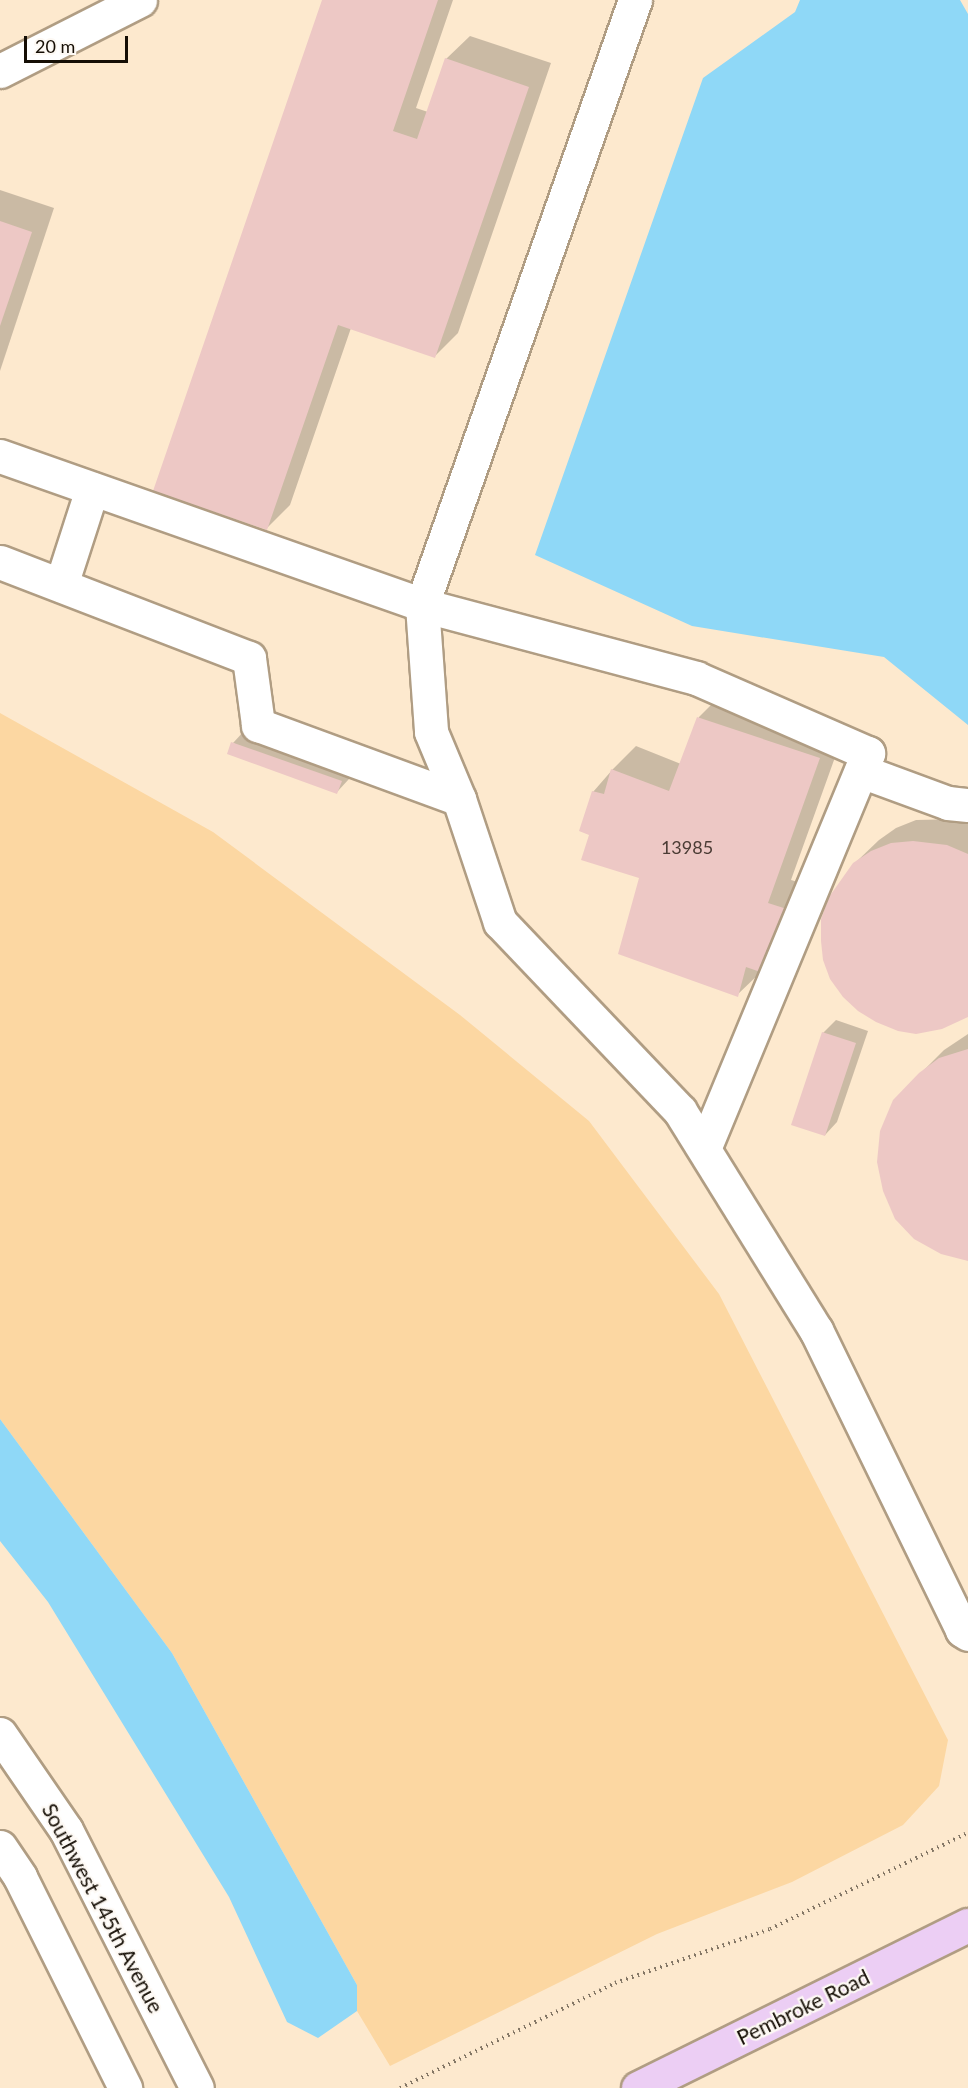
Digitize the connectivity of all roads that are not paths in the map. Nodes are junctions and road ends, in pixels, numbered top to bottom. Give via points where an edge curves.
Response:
1 (140, 0) edge
2 (635, 0) edge
3 (0, 71) edge
4 (0, 456) edge
5 (92, 489) junction
6 (0, 562) edge
7 (61, 585) junction
8 (422, 605) junction
9 (861, 771) junction
10 (459, 799) junction
11 (968, 805) edge
12 (704, 1149) junction
13 (968, 1634) edge
14 (0, 1734) edge
15 (0, 1847) edge
16 (968, 1925) edge
17 (125, 2088) edge
18 (197, 2088) edge
19 (638, 2088) edge

1 - 3 street
2 - 8 street
4 - 5 street
5 - 7 street
5 - 8 street
6 - 7 street
7 - 10 street via 249,658 258,725
8 - 9 street via 696,678 868,753
8 - 10 street via 431,732
9 - 11 street via 948,803
9 - 12 street
10 - 12 street via 500,921 680,1111
12 - 13 street via 816,1330 962,1630
14 - 18 street, Southwest 145th Avenue via 66,1830
15 - 17 street via 20,1876
16 - 19 main road, Pembroke Road

